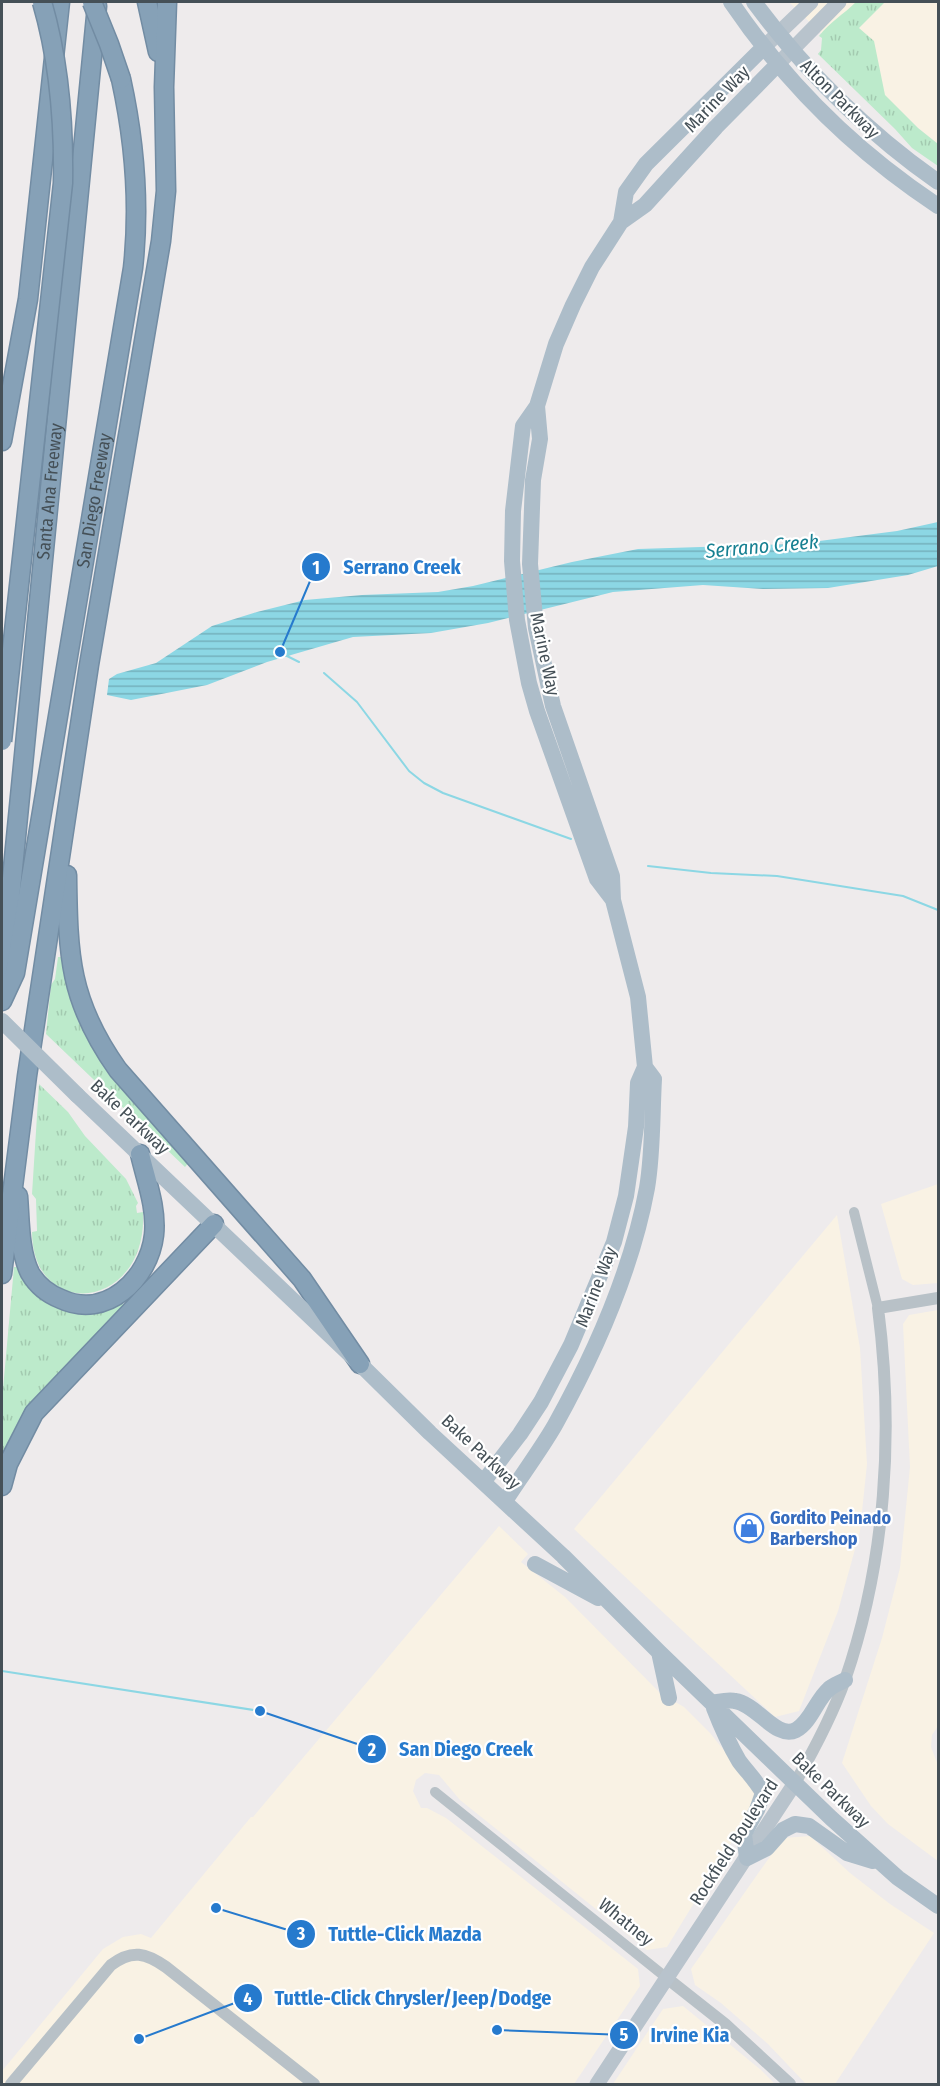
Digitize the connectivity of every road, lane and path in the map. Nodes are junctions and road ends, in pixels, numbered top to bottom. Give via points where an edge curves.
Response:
1 (33, 2) edge
2 (42, 2) edge
3 (60, 2) edge
4 (92, 2) edge
5 (97, 2) edge
6 (147, 2) edge
7 (167, 2) edge
8 (731, 2) edge
9 (754, 2) edge
10 (811, 2) edge
11 (839, 2) edge
12 (94, 28) junction
13 (778, 34) junction
14 (764, 47) junction
15 (791, 49) junction
16 (778, 64) junction
17 (164, 87) junction
18 (939, 182) edge
19 (939, 206) edge
20 (621, 222) junction
21 (2, 441) edge
22 (2, 657) edge
23 (2, 741) edge
24 (66, 825) junction
25 (2, 853) edge
26 (2, 981) edge
27 (2, 1001) edge
28 (2, 1022) edge
29 (645, 1067) junction
30 (140, 1154) junction
31 (14, 1164) junction
32 (854, 1212) dead end
33 (214, 1224) junction
34 (2, 1274) edge
35 (939, 1298) edge
36 (878, 1308) junction
37 (360, 1364) junction
38 (484, 1481) junction
39 (2, 1486) edge
40 (505, 1501) junction
41 (535, 1564) dead end
42 (615, 1607) junction
43 (659, 1652) junction
44 (845, 1680) junction
45 (669, 1698) dead end
46 (712, 1703) junction
47 (795, 1783) junction
48 (435, 1792) dead end
49 (747, 1858) junction
50 (880, 1863) junction
51 (939, 1906) edge
52 (668, 1979) junction
53 (11, 2085) edge
54 (314, 2085) edge
55 (597, 2085) edge
56 (790, 2085) edge

1 - 22 highway via 49,79 54,164
2 - 23 highway, bridge via 54,53 64,141 63,183
3 - 21 highway via 28,299
4 - 27 highway, San Diego Freeway, bridge via 121,80 128,114 136,171 136,235 15,973
5 - 12 highway, Santa Ana Freeway
6 - 17 highway
7 - 17 highway
8 - 14 main road, Alton Parkway
9 - 13 main road, Alton Parkway
10 - 13 main road, Marine Way
11 - 15 main road, Marine Way
12 - 25 highway via 82,44
12 - 26 highway, Santa Ana Freeway
13 - 14 main road, Marine Way
13 - 15 main road, Alton Parkway
14 - 16 main road, Alton Parkway
14 - 20 main road, Marine Way via 646,164 626,192
15 - 16 main road, Marine Way
15 - 18 main road, Alton Parkway via 861,122
16 - 19 main road, Alton Parkway via 850,138 903,183
16 - 20 main road, Marine Way via 645,205
17 - 24 highway via 166,190 161,241
20 - 29 main road, Marine Way via 573,305 537,406 540,439 533,480 530,564 536,628 553,706 612,876 613,900 638,997
24 - 31 highway
24 - 37 highway via 72,972 100,1045 302,1279
28 - 30 main road, Bake Parkway, bridge
29 - 38 main road, Marine Way via 638,1083 630,1173 614,1242 571,1345 541,1402
29 - 40 main road, Marine Way via 654,1079 647,1186 630,1254 574,1389
30 - 31 highway via 155,1221 152,1246 143,1268 127,1289 105,1302 91,1304 54,1296 30,1273
30 - 33 main road, Bake Parkway
31 - 34 highway
32 - 36 street, Rockfield Boulevard
33 - 37 main road, Bake Parkway
33 - 39 highway via 34,1413 8,1464
35 - 36 street
36 - 44 street, Rockfield Boulevard via 886,1386 884,1487 873,1566
37 - 38 main road, Bake Parkway
38 - 40 main road, Bake Parkway
40 - 42 main road, Bake Parkway
41 - 42 main road
42 - 43 main road, Bake Parkway
43 - 45 main road
43 - 46 main road, Bake Parkway
44 - 46 main road via 828,1690 795,1731 775,1728 751,1706 734,1700
44 - 47 street, Rockfield Boulevard via 823,1733
46 - 47 main road, Bake Parkway
46 - 49 main road via 730,1744 763,1793 744,1834
47 - 49 main road, Rockfield Boulevard
47 - 50 main road, Bake Parkway
48 - 52 street, Whatney
49 - 50 main road via 767,1848 783,1830 795,1824 809,1826 848,1853
49 - 52 main road, Rockfield Boulevard
50 - 51 main road, Bake Parkway
52 - 55 main road, Rockfield Boulevard
52 - 56 street, Whatney via 725,2024
53 - 54 street via 107,1970 121,1958 140,1954 166,1967

